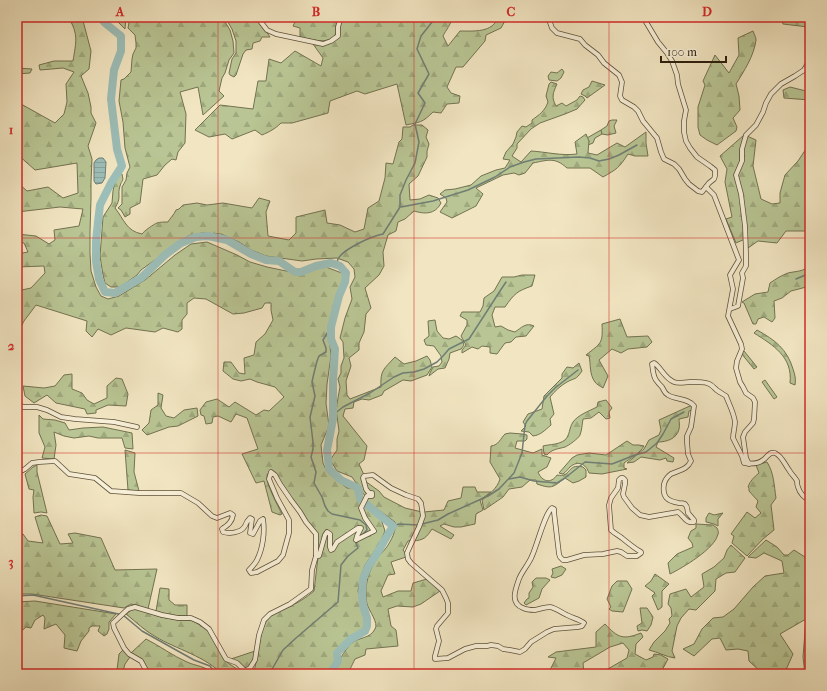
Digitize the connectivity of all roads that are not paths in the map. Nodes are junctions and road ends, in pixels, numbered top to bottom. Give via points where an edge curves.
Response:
1 (258, 17) edge
2 (341, 17) edge
3 (548, 17) edge
4 (643, 17) edge
5 (810, 60) edge
6 (706, 187) junction
7 (730, 309) junction
8 (17, 405) edge
9 (137, 427) dead end
10 (749, 464) junction
11 (17, 471) edge
12 (810, 501) edge
13 (316, 556) junction
14 (148, 674) edge

1 - 2 street via 267,30 276,34 323,44 338,36
3 - 6 street via 557,33 580,39 604,64 619,75 622,82 622,100 638,111 657,138 664,159 674,164 698,192 702,192
4 - 6 street via 672,61 677,75 686,110 686,141 697,157 715,170 714,179
5 - 7 street via 804,70 781,84 771,94 756,125 746,135 742,161 736,175 745,226 746,266 742,272 738,306
6 - 7 street via 714,194 738,260 730,275 733,289
7 - 10 street via 728,316 742,350 736,368 742,387 755,402 753,422 743,437
8 - 9 street via 42,408 75,419 114,422
10 - 12 street via 762,461 773,452 776,453 797,481 801,494
10 - 13 street via 744,463 733,438 734,416 726,396 707,382 672,381 656,364 652,364 655,379 664,393 688,401 694,406 687,436 691,461 686,468 666,478 664,492 664,496 670,501 685,505 694,522 688,522 678,512 649,517 640,515 624,497 626,484 621,478 611,498 611,530 641,553 637,556 627,556 617,551 563,560 559,554 552,508 546,517 532,557 519,580 515,602 520,607 530,610 554,608 584,623 578,627 547,632 520,652 491,645 476,646 464,649 452,657 435,659 439,641 436,629 448,613 448,603 442,590 411,563 407,554 423,516 421,503 372,475 363,478 366,489 372,496 367,496 360,508 374,531 356,540 361,528 358,528 337,542 331,550 330,534 327,532 319,556
11 - 13 street via 32,463 55,461 69,474 95,478 111,491 181,493 198,503 212,516 218,518 230,513 233,515 230,523 222,529 227,533 244,528 250,518 250,533 253,534 263,519 262,543 257,560 249,570 251,573 278,561 283,555 289,533 289,520 269,479 271,472 316,534
13 - 14 street via 311,589 264,620 255,660 245,671 237,663 226,659 209,629 200,622 135,607 128,609 113,623 114,628 124,648 141,661

